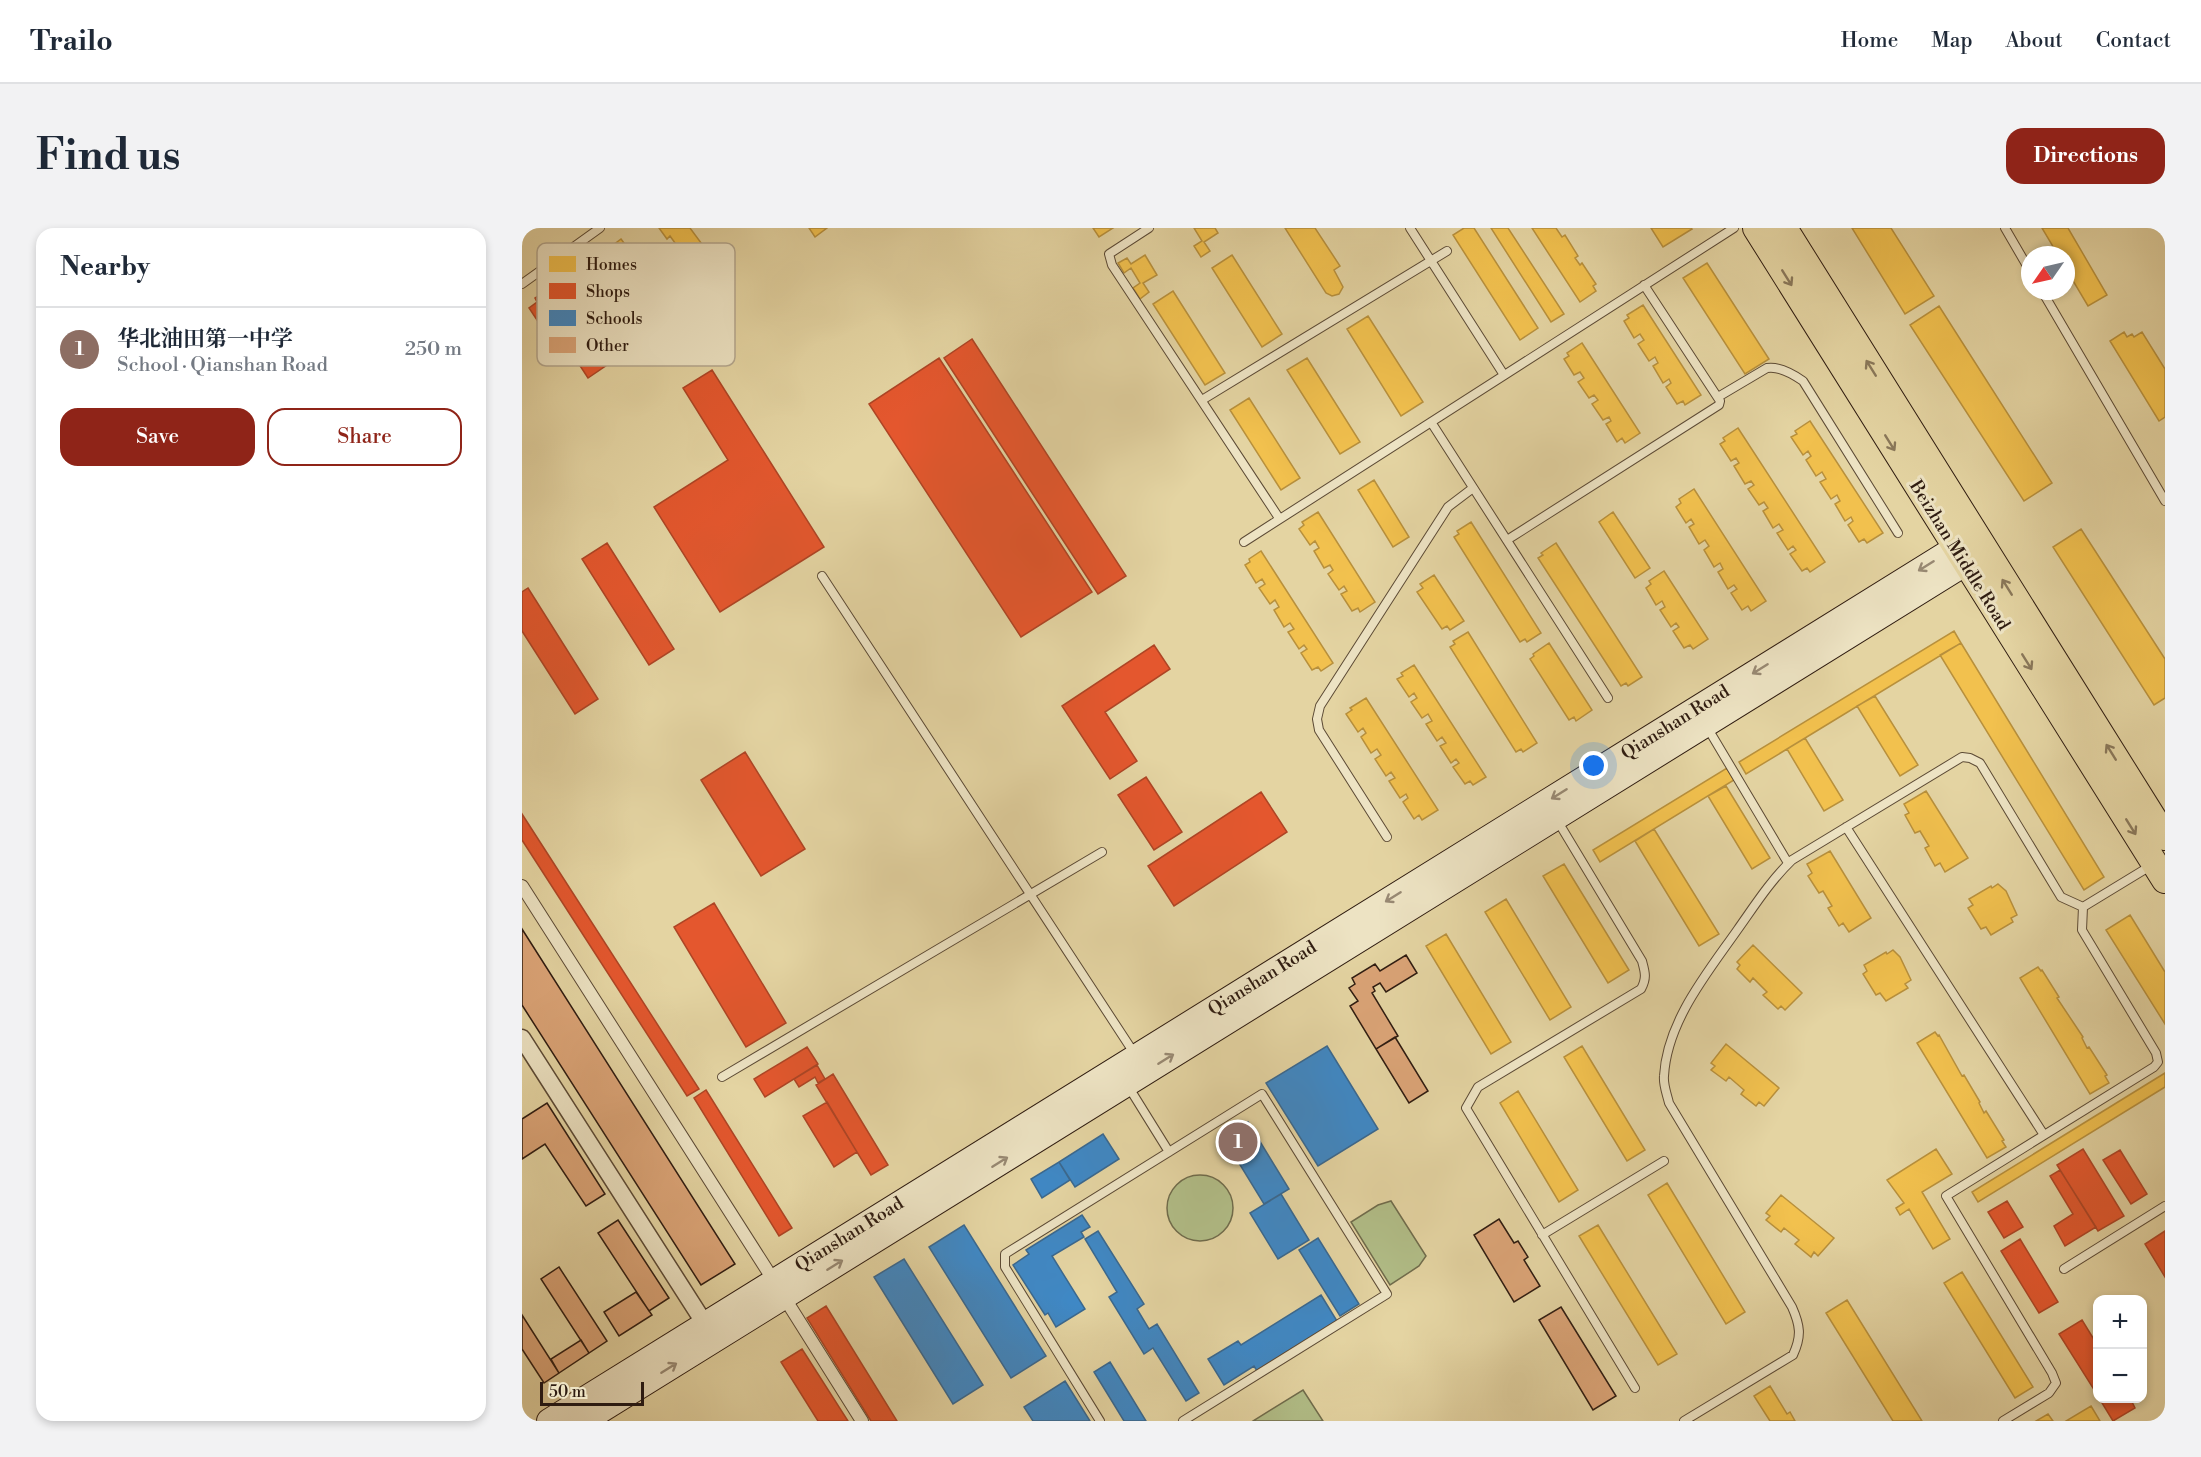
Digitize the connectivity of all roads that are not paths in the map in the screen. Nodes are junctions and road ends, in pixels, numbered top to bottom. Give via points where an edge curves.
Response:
1 (600, 228) edge
2 (1149, 228) edge
3 (1410, 228) edge
4 (1734, 228) edge
5 (1756, 228) edge
6 (1784, 228) edge
7 (2005, 228) edge
8 (579, 243) edge
9 (1446, 251) dead end
10 (2021, 256) edge
11 (1431, 261) junction
12 (537, 273) edge
13 (522, 284) edge
14 (1644, 285) junction
15 (2047, 300) edge
16 (1504, 375) junction
17 (1718, 397) junction
18 (1202, 400) junction
19 (1431, 422) junction
20 (1473, 488) junction
21 (2165, 501) edge
22 (1279, 519) junction
23 (1899, 533) dead end
24 (1507, 540) junction
25 (1244, 542) dead end
26 (1970, 549) junction
27 (822, 576) dead end
28 (1608, 698) dead end
29 (1705, 725) junction
30 (1556, 818) junction
31 (1846, 827) junction
32 (1387, 837) dead end
33 (2165, 837) edge
34 (1102, 852) dead end
35 (1788, 863) junction
36 (2160, 872) edge
37 (522, 886) edge
38 (1031, 895) junction
39 (2083, 907) junction
40 (522, 1038) edge
41 (1137, 1056) junction
42 (722, 1077) dead end
43 (1127, 1084) junction
44 (2044, 1135) junction
45 (1169, 1152) junction
46 (1664, 1161) dead end
47 (2165, 1206) edge
48 (1542, 1235) junction
49 (2064, 1269) dead end
50 (779, 1289) junction
51 (705, 1324) junction
52 (1635, 1388) dead end
53 (597, 1418) edge
54 (549, 1421) edge
55 (862, 1421) edge
56 (1101, 1421) edge
57 (1183, 1421) edge
58 (1684, 1421) edge
59 (2003, 1421) edge

1 - 8 lane
2 - 18 lane via 1109,254 1112,265
3 - 11 lane
4 - 14 lane
5 -> 26 main road, Beizhan Middle Road
26 -> 6 main road, Beizhan Middle Road
7 - 10 lane
9 - 11 lane
11 - 16 lane
11 - 18 lane
12 - 13 lane
14 - 16 lane
14 - 17 lane
15 - 21 lane
16 - 19 lane
17 - 23 lane via 1772,367 1794,374 1803,381
17 - 24 lane via 1719,405 1712,411
18 - 22 lane
19 - 20 lane
19 - 22 lane
20 - 24 lane
20 - 32 lane via 1448,507 1320,706 1319,730
22 - 25 lane
24 - 28 lane
26 - 29 main road, Qianshan Road
33 -> 26 main road, Beizhan Middle Road
26 -> 36 main road, Beizhan Middle Road
26 -> 41 main road, Qianshan Road
27 - 38 lane
29 - 30 main road, Qianshan Road
29 - 35 lane
43 -> 30 main road, Qianshan Road
30 - 48 lane via 1642,961 1645,981 1641,989 1478,1087 1466,1108
31 - 35 lane
31 - 39 lane via 1962,757 1970,758 1980,763 2061,897
31 - 44 lane
34 - 38 lane
35 - 58 lane via 1690,999 1673,1034 1664,1084 1669,1103 1792,1307 1800,1330 1799,1342 1793,1355
36 - 39 lane
37 - 50 street
38 - 41 lane
38 - 42 lane
39 - 44 lane via 2082,930 2158,1062
40 - 51 street
41 - 50 main road, Qianshan Road
43 - 45 lane
50 -> 43 main road, Qianshan Road
44 - 59 lane via 1946,1196 2056,1383 2049,1393
45 - 56 lane via 1005,1254 1005,1267
45 - 57 lane via 1262,1094 1387,1294
46 - 48 lane
47 - 49 lane
48 - 52 lane
50 - 51 main road, Qianshan Road
53 -> 50 main road, Qianshan Road
50 - 55 street
51 - 54 main road, Qianshan Road

